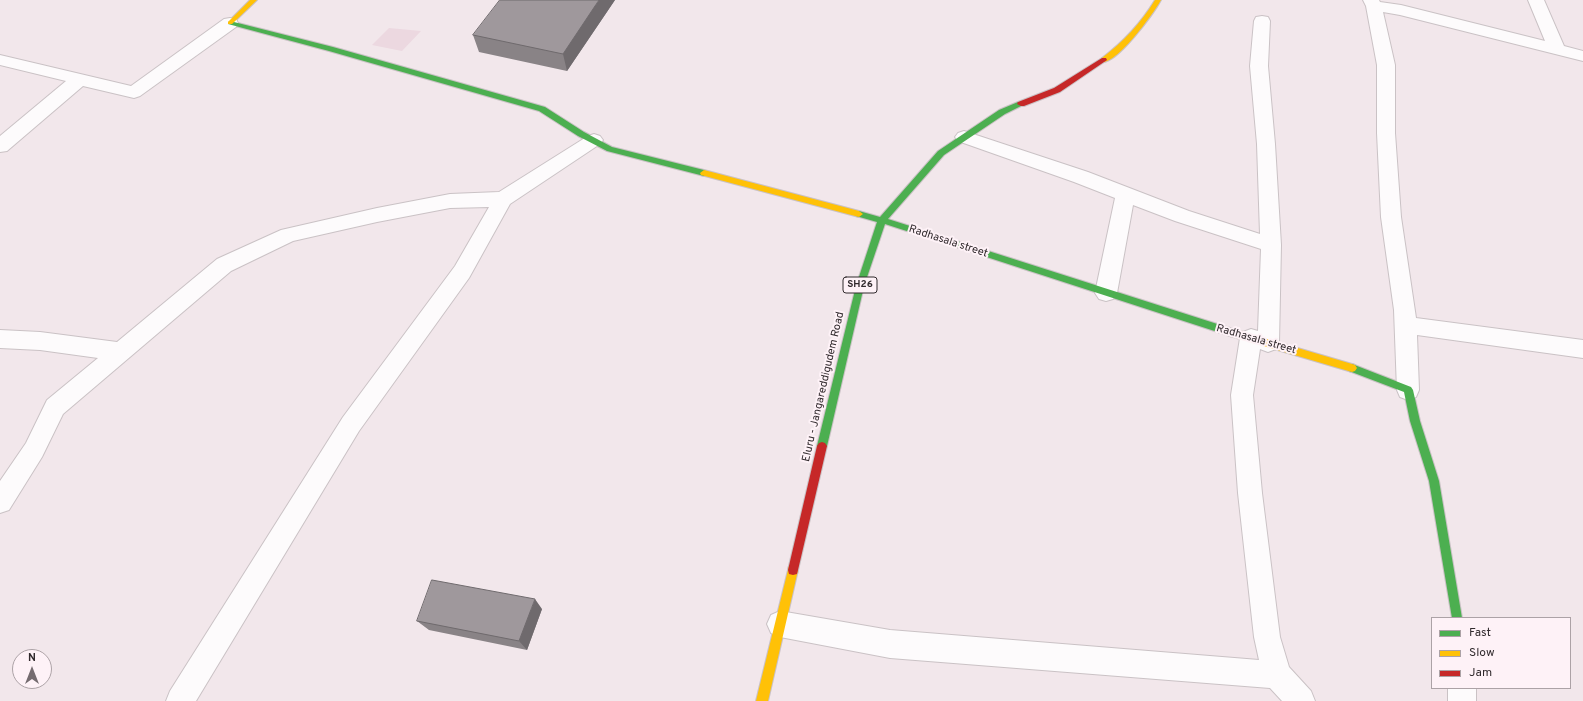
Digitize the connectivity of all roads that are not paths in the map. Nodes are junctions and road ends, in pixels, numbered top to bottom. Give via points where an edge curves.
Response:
1 (254, 0) edge
2 (1158, 0) edge
3 (1536, 0) edge
4 (1372, 3) edge
5 (1262, 21) dead end
6 (230, 23) junction
7 (1557, 50) junction
8 (1583, 56) edge
9 (0, 60) edge
10 (80, 79) junction
11 (964, 137) junction
12 (594, 140) junction
13 (0, 146) edge
14 (1125, 194) junction
15 (503, 199) junction
16 (882, 220) junction
17 (1271, 245) junction
18 (1106, 292) junction
19 (1405, 325) junction
20 (0, 339) edge
21 (1260, 341) junction
22 (1583, 349) edge
23 (122, 352) junction
24 (1408, 390) junction
25 (0, 502) edge
26 (1457, 617) edge
27 (780, 624) junction
28 (1277, 674) junction
29 (1462, 689) edge
30 (180, 701) edge
31 (762, 701) edge
32 (1301, 701) edge
33 (1462, 701) edge

1 - 6 main road
2 - 11 main road, Eluru - Jangareddigudem Road / SH26 via 1148,18 1119,49 1057,90 1002,112
3 - 7 street
4 - 7 street
4 - 19 street via 1386,65 1386,133 1391,217
5 - 17 street via 1259,66
6 - 10 street via 134,92
6 - 12 main road, Radhasala street via 542,109
7 - 8 street
9 - 10 street
10 - 13 street
11 - 14 street
11 - 16 main road, Eluru - Jangareddigudem Road / SH26 via 941,153
12 - 15 street
12 - 16 main road, Radhasala street via 610,149 659,163
14 - 17 street
14 - 18 street
15 - 23 street via 450,201 288,235 224,264
15 - 30 street via 462,272 351,424
16 - 18 main road, Radhasala street
16 - 27 main road, Eluru - Jangareddigudem Road / SH26 via 860,286
17 - 21 street
18 - 21 main road, Radhasala street
19 - 22 street
19 - 24 street
20 - 23 street via 40,341
21 - 24 main road, Radhasala street via 1348,367
21 - 28 street via 1242,396 1267,637
23 - 25 street via 55,406 34,450
24 - 26 main road via 1434,481
27 - 28 street via 890,644
27 - 31 main road, Eluru - Jangareddigudem Road / SH26
28 - 32 street
29 - 33 street

